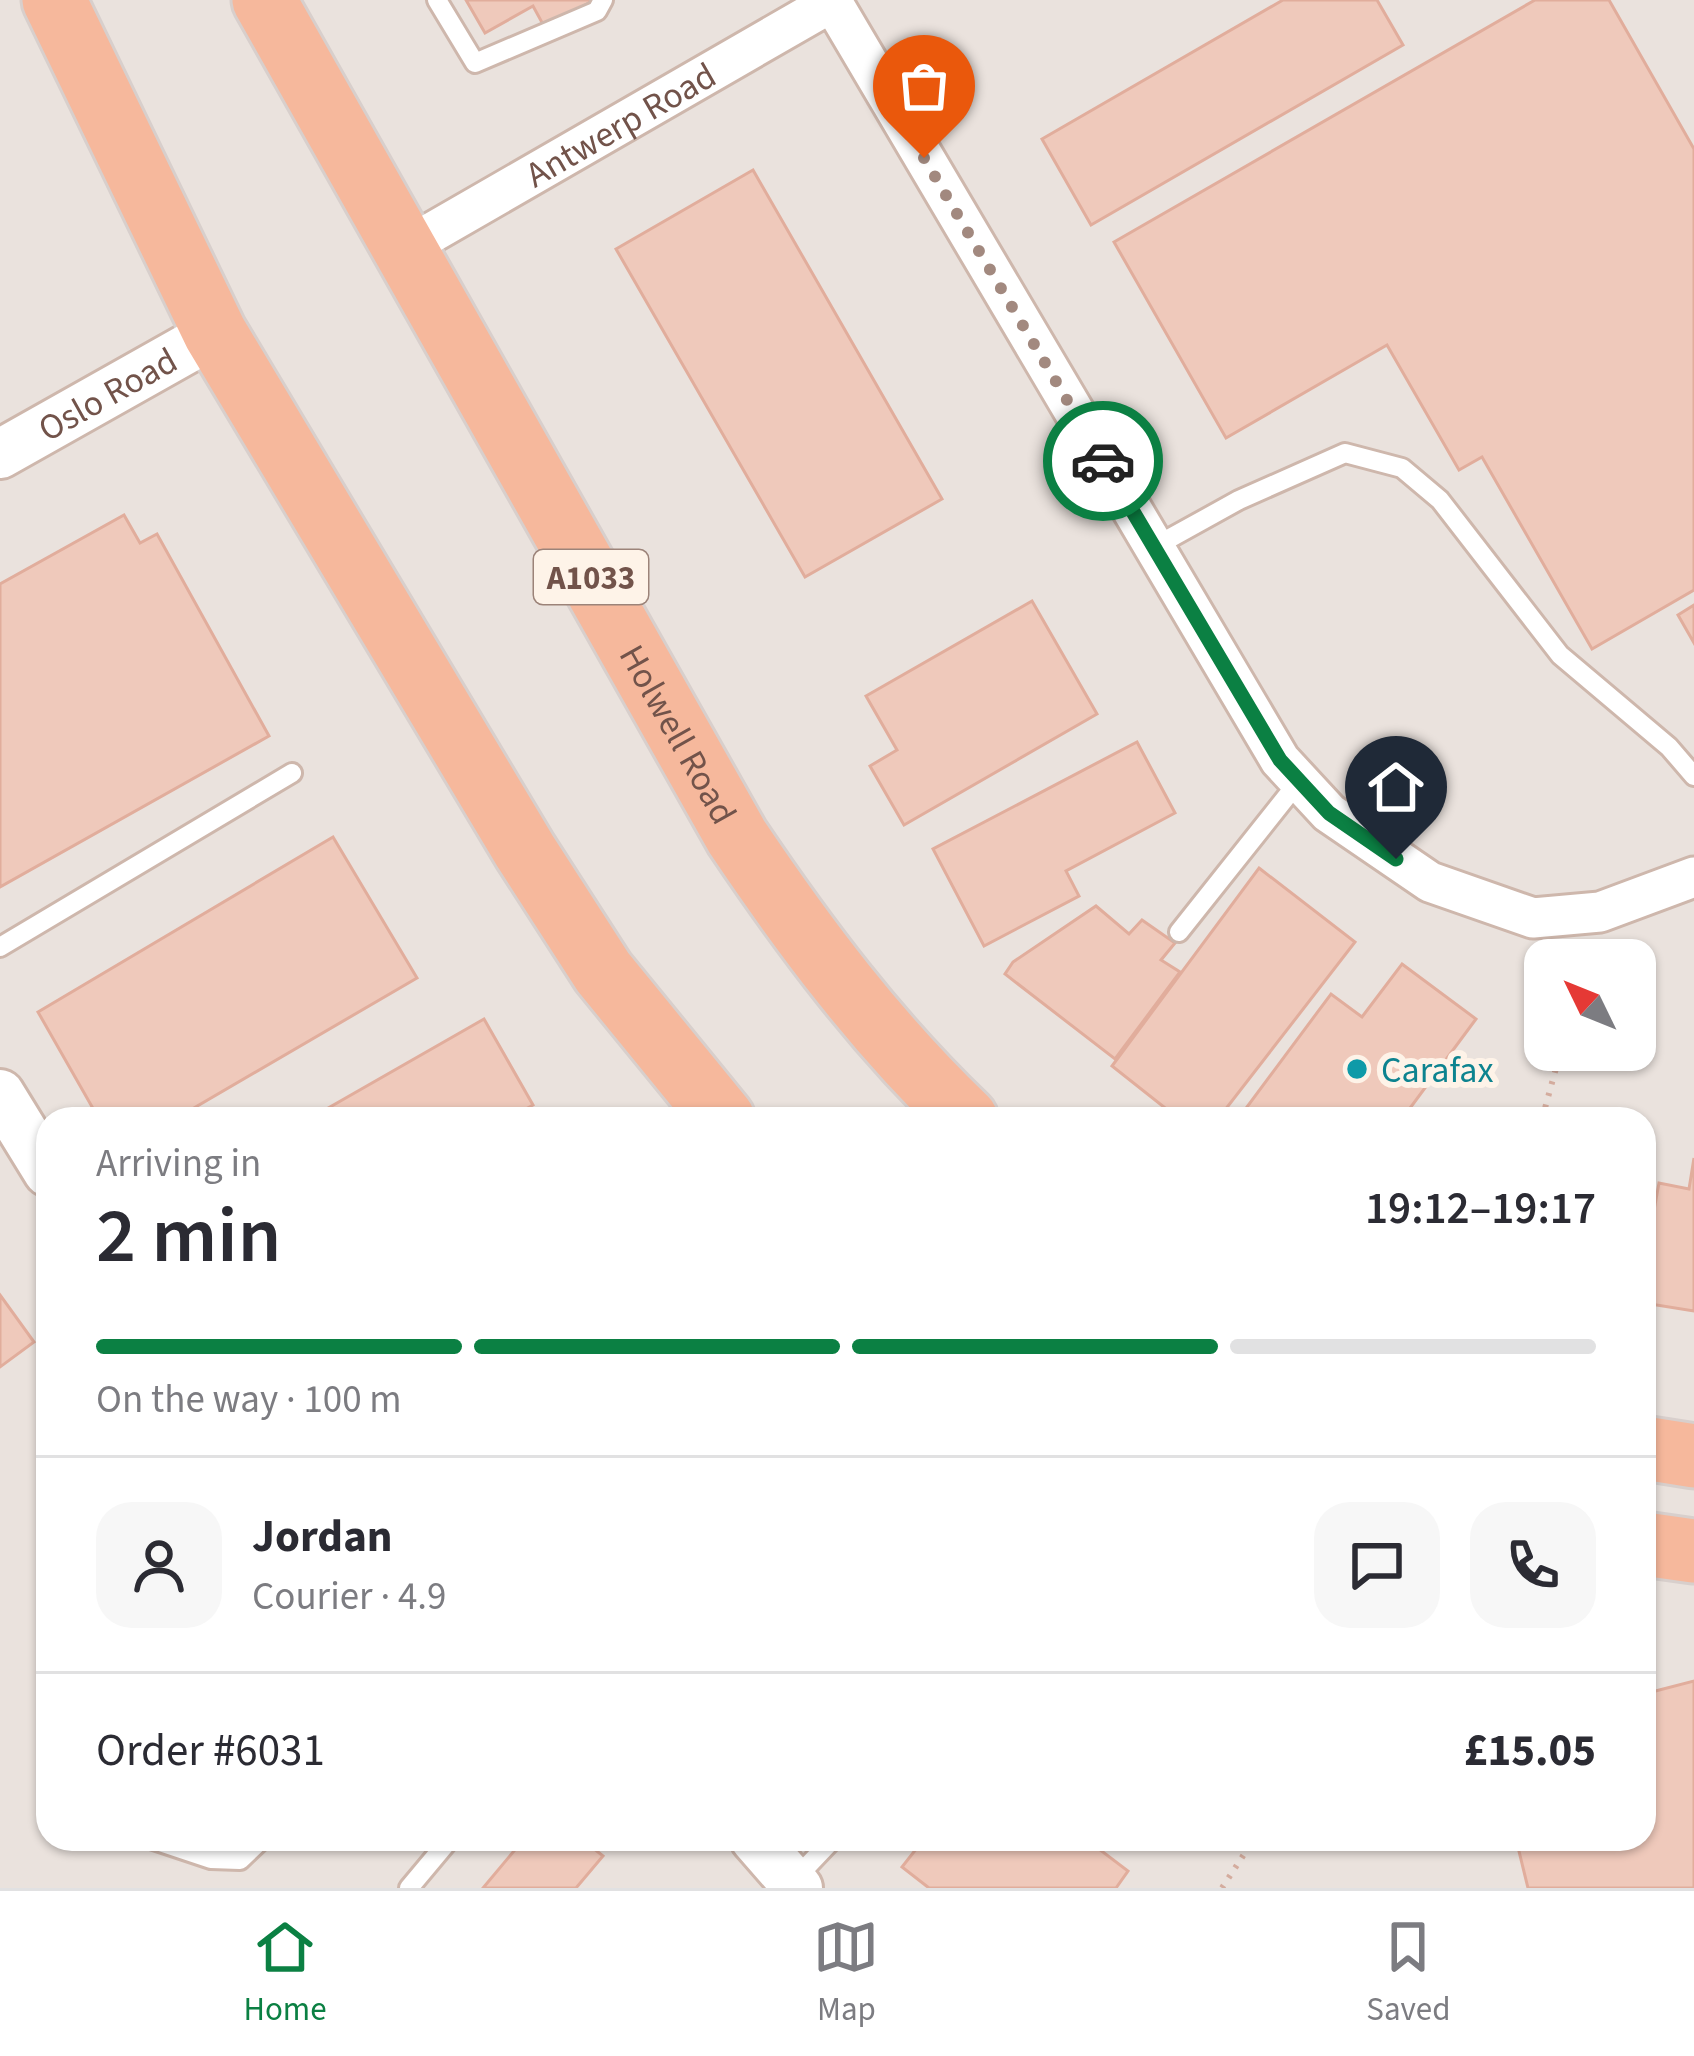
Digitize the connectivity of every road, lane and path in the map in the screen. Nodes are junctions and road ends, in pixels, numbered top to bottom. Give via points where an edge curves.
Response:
1 (54, 0) edge
2 (264, 0) edge
3 (437, 0) edge
4 (603, 0) edge
5 (831, 1) edge
6 (407, 248) junction
7 (215, 332) junction
8 (0, 454) edge
9 (1154, 547) junction
10 (292, 773) dead end
11 (1694, 776) edge
12 (1299, 781) junction
13 (1694, 877) edge
14 (1179, 932) dead end
15 (0, 947) edge
16 (1556, 1071) edge
17 (3, 1107) edge
18 (713, 1107) edge
19 (954, 1107) edge
20 (1545, 1107) edge
21 (36, 1155) edge
22 (1656, 1450) edge
23 (1694, 1456) edge
24 (1656, 1546) edge
25 (1694, 1551) edge
26 (187, 1851) edge
27 (249, 1851) edge
28 (440, 1851) edge
29 (765, 1851) edge
30 (823, 1851) edge
31 (1245, 1851) edge
32 (795, 1885) edge
33 (409, 1888) edge
34 (1222, 1888) edge

1 - 7 highway
2 - 6 highway, Holwell Road / A1033
3 - 4 lane via 475,63 597,11
5 - 6 street, Antwerp Road
5 - 9 street
6 - 19 highway, Holwell Road / A1033 via 737,837 851,995
7 - 8 street, Oslo Road
7 - 18 highway via 564,913
9 - 11 lane via 1345,453 1402,468 1440,500 1560,655
9 - 12 street
10 - 15 lane
12 - 13 street via 1329,813 1430,882 1533,918 1600,912
12 - 14 lane
16 - 20 path
17 - 21 street
22 - 23 highway
24 - 25 highway
26 - 27 lane via 240,1860
28 - 33 lane
29 - 32 street
30 - 32 lane
31 - 34 path

